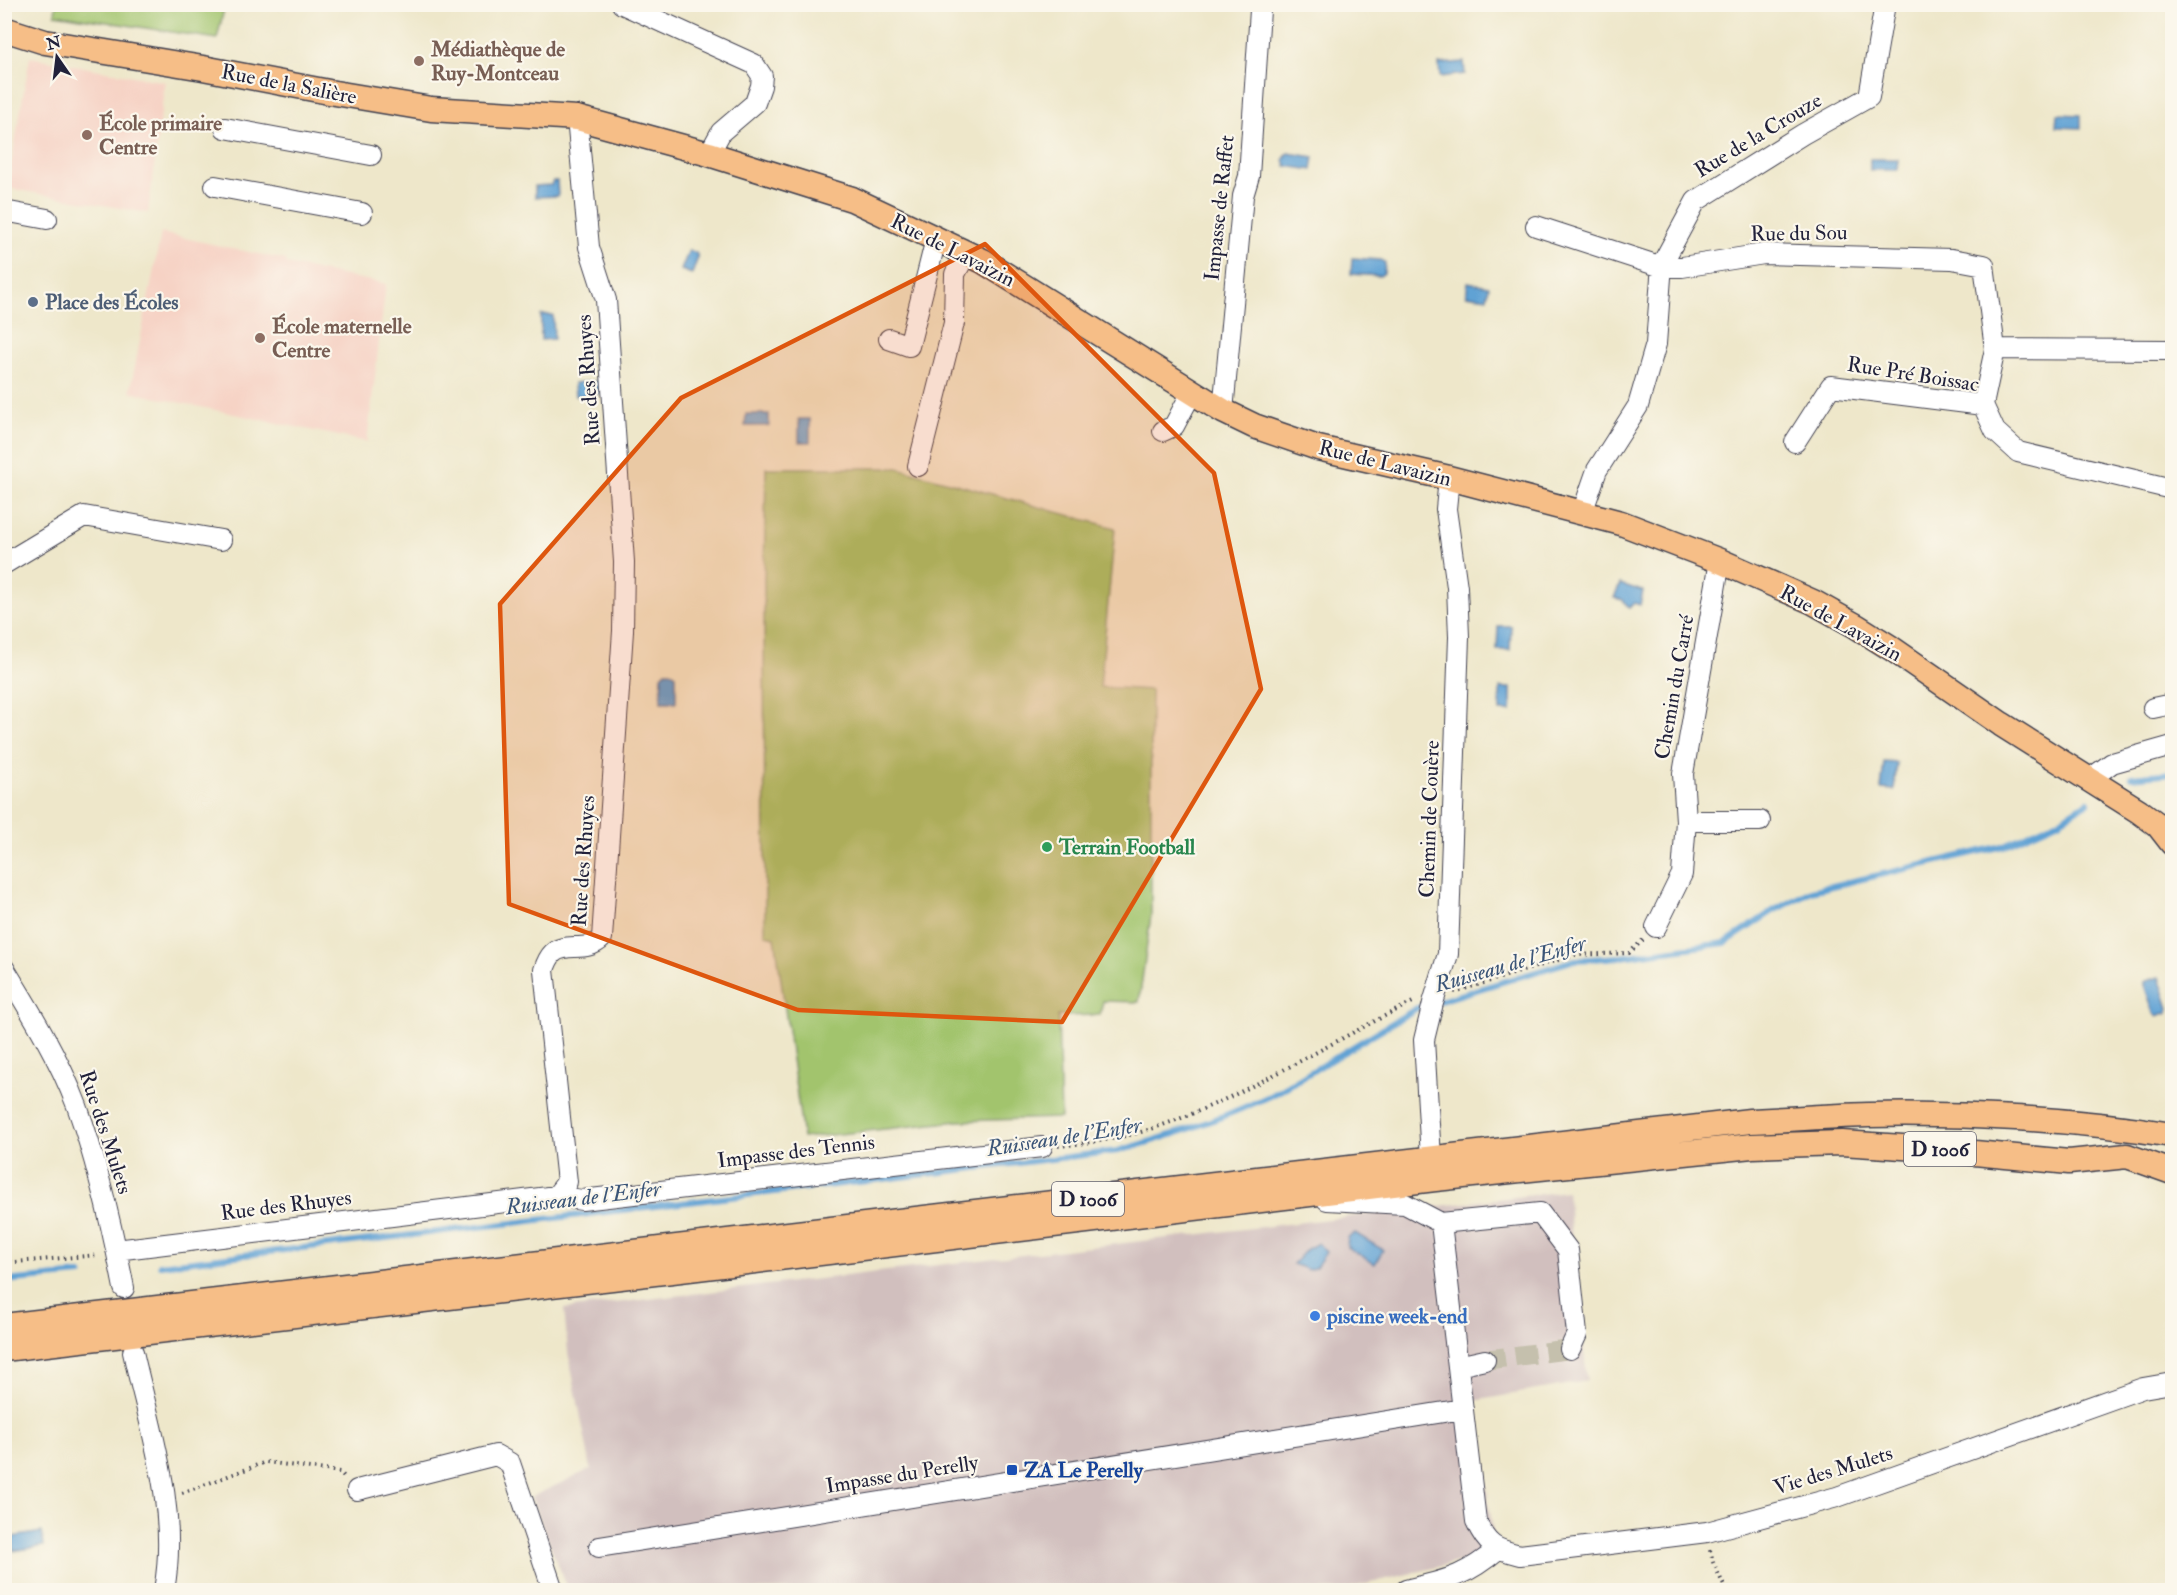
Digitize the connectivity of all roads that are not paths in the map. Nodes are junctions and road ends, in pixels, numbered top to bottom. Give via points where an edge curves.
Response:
1 (622, 4) edge
2 (1885, 4) edge
3 (1260, 10) dead end
4 (4, 29) edge
5 (578, 118) junction
6 (225, 128) dead end
7 (709, 154) junction
8 (371, 155) dead end
9 (215, 186) dead end
10 (4, 211) edge
11 (362, 213) dead end
12 (47, 219) dead end
13 (1536, 226) dead end
14 (936, 239) junction
15 (966, 254) junction
16 (1662, 267) junction
17 (889, 339) dead end
18 (1995, 349) junction
19 (2172, 350) edge
20 (1192, 392) junction
21 (1983, 405) junction
22 (1223, 411) junction
23 (1163, 431) dead end
24 (1795, 442) dead end
25 (918, 466) dead end
26 (1449, 478) junction
27 (2172, 489) edge
28 (1582, 513) junction
29 (221, 540) dead end
30 (1720, 561) junction
31 (4, 564) edge
32 (2172, 746) edge
33 (2090, 779) junction
34 (1686, 821) junction
35 (1760, 821) dead end
36 (2168, 828) edge
37 (1656, 927) road end
38 (4, 968) edge
39 (2172, 1135) edge
40 (1042, 1147) road end
41 (1431, 1158) junction
42 (2172, 1172) edge
43 (556, 1196) junction
44 (1286, 1197) junction
45 (1441, 1223) junction
46 (116, 1250) junction
47 (124, 1288) dead end
48 (4, 1313) edge
49 (51, 1321) junction
50 (4, 1326) edge
51 (4, 1349) edge
52 (1570, 1349) dead end
53 (133, 1352) dead end
54 (1485, 1360) tunnel mouth
55 (1458, 1366) junction
56 (2172, 1383) edge
57 (1463, 1409) junction
58 (357, 1490) road end
59 (598, 1547) dead end
60 (1498, 1550) junction
61 (164, 1590) edge
62 (553, 1590) edge
63 (1406, 1590) edge

1 - 7 street via 754,64 762,76 754,103 721,132
2 - 16 street, Rue de la Crouze via 1869,97 1696,201
3 - 22 street, Impasse de Raffet via 1249,176 1243,196
4 - 5 main road, Rue de la Salière via 45,42 431,109
5 - 7 main road, Rue de Lavaizin
5 - 43 street, Rue des Rhuyes via 589,247 606,300 623,541 623,631 602,938 595,945 558,949 551,954 544,970 567,1182
6 - 8 street
7 - 14 main road, Rue de Lavaizin via 852,199
9 - 11 street
10 - 12 street
13 - 16 street, Rue du Sou
14 - 15 main road, Rue de Lavaizin
14 - 17 street via 909,346
15 - 20 main road, Rue de Lavaizin
15 - 25 street via 955,274 954,323
16 - 18 street, Rue du Sou via 1764,254 1952,259 1984,265
16 - 28 street, Rue de la Crouze via 1656,344 1638,406 1597,470
18 - 19 street
18 - 21 street, Rue du Sou
20 - 22 main road, Rue de Lavaizin
20 - 23 street via 1174,426
21 - 24 street, Rue Pré Boissac via 1832,386
21 - 27 street, Rue Pré Boissac via 1995,431 2018,452
22 - 26 main road, Rue de Lavaizin via 1254,426 1318,447
26 - 28 main road, Rue de Lavaizin
26 - 41 street, Chemin de Couère via 1446,509 1457,587 1459,637 1448,954 1424,1040
28 - 30 main road, Rue de Lavaizin via 1621,523
29 - 31 street via 84,516
30 - 33 main road, Rue de Lavaizin via 1813,602 1856,626
30 - 34 street, Chemin du Carré via 1683,774
32 - 33 street via 2112,763
33 - 36 main road, Rue de Lavaizin
34 - 35 street
34 - 37 street, Chemin du Carré via 1682,874
38 - 46 street, Rue des Mulets via 53,1054 76,1104
39 - 41 main road, D 1006 via 2018,1119 1868,1115 1750,1121
40 - 43 street, Impasse des Tennis via 582,1200
41 - 49 main road, D 1006
42 - 44 main road, D 1006 via 2127,1156 2069,1162 1842,1143 1752,1146
43 - 46 street, Rue des Rhuyes
44 - 45 street via 1405,1204
44 - 51 main road, D 1006
45 - 52 street via 1540,1213 1568,1250 1577,1334
45 - 55 street
46 - 47 street, Rue des Mulets
48 - 49 main road
49 - 50 main road, D 1006
53 - 61 street via 165,1499 168,1527
54 - 55 street
55 - 57 street
56 - 60 street, Vie des Mulets via 2143,1389 1837,1497 1707,1532 1520,1555
57 - 59 street, Impasse du Perelly
57 - 60 street via 1476,1521 1484,1539
58 - 62 street via 496,1455 510,1463
60 - 63 street via 1456,1578

